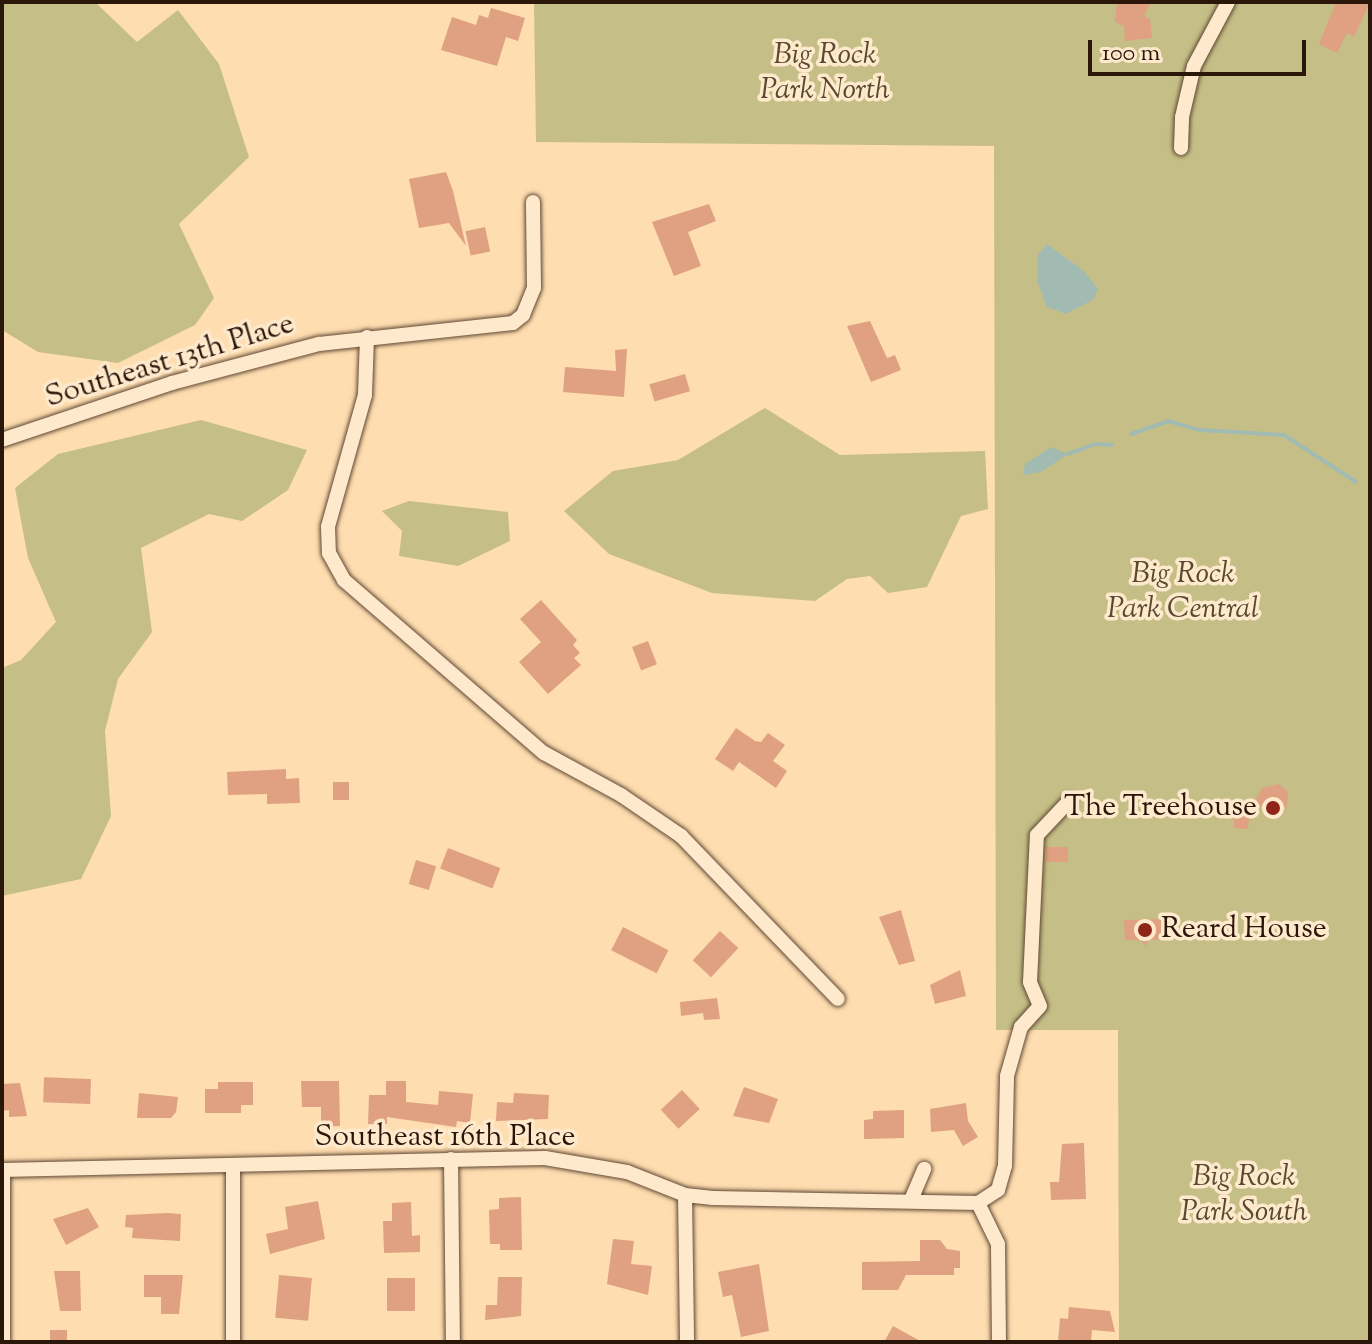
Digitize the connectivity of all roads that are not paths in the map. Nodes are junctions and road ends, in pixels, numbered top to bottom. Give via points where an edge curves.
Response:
1 (1228, 2) edge
2 (1181, 148) dead end
3 (533, 202) dead end
4 (367, 337) junction
5 (2, 440) edge
6 (1069, 801) dead end
7 (838, 999) dead end
8 (451, 1159) junction
9 (233, 1165) junction
10 (924, 1169) dead end
11 (3, 1170) edge
12 (685, 1195) junction
13 (911, 1200) junction
14 (978, 1203) junction
15 (3, 1342) edge
16 (233, 1342) edge
17 (453, 1342) edge
18 (687, 1342) edge
19 (999, 1342) edge

1 - 2 street via 1194,66
3 - 4 street, Southeast 13th Place via 534,288 523,315 497,327
4 - 5 street, Southeast 13th Place via 246,361
4 - 7 street via 365,395 328,527 329,553 344,580 544,753 681,836
6 - 14 street via 1037,835 1030,982 1040,1006 1021,1027 1007,1076 1005,1166 998,1190
8 - 9 street, Southeast 16th Place
8 - 12 street, Southeast 16th Place via 545,1158 593,1164
8 - 17 street
9 - 11 street, Southeast 16th Place
9 - 16 street
10 - 13 street
11 - 15 street
12 - 13 street, Southeast 16th Place
12 - 18 street
13 - 14 street, Southeast 16th Place
14 - 19 street via 998,1244

